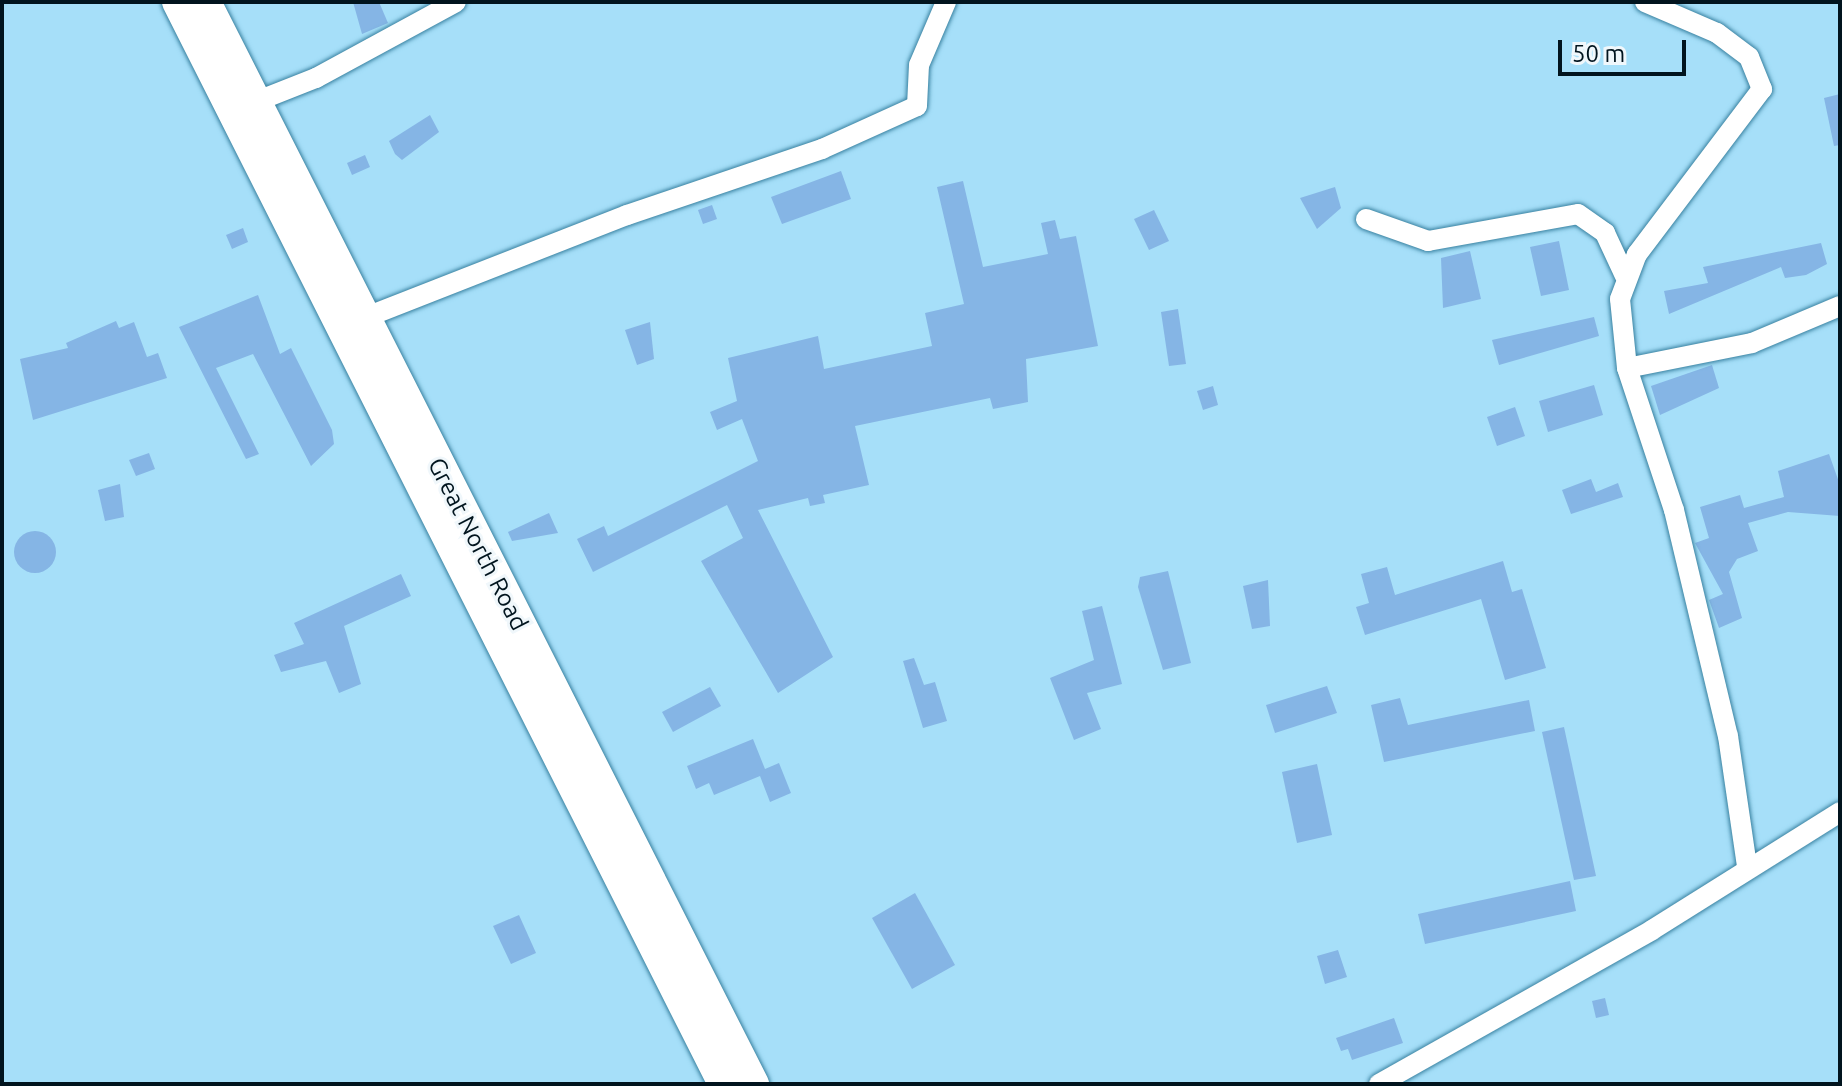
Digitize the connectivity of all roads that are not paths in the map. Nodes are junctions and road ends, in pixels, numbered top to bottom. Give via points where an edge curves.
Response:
1 (177, 2) edge
2 (206, 2) edge
3 (456, 2) edge
4 (946, 2) edge
5 (1645, 2) edge
6 (255, 102) junction
7 (1366, 219) dead end
8 (1625, 276) junction
9 (1840, 306) edge
10 (364, 318) junction
11 (1627, 368) junction
12 (1840, 812) edge
13 (1747, 867) junction
14 (723, 1084) edge
15 (754, 1084) edge
16 (1379, 1084) edge

1 - 14 main road, Great North Road
2 - 6 main road, Great North Road
3 - 6 street via 316,78
4 - 10 street via 919,65 917,106 822,149 627,215
5 - 8 street via 1717,33 1749,57 1762,89
6 - 10 main road, Great North Road
7 - 8 street via 1428,241 1578,214 1605,233
8 - 11 street
9 - 11 street via 1752,343
10 - 15 main road, Great North Road
11 - 13 street via 1674,510 1743,807
12 - 13 street
13 - 16 street via 1652,930

